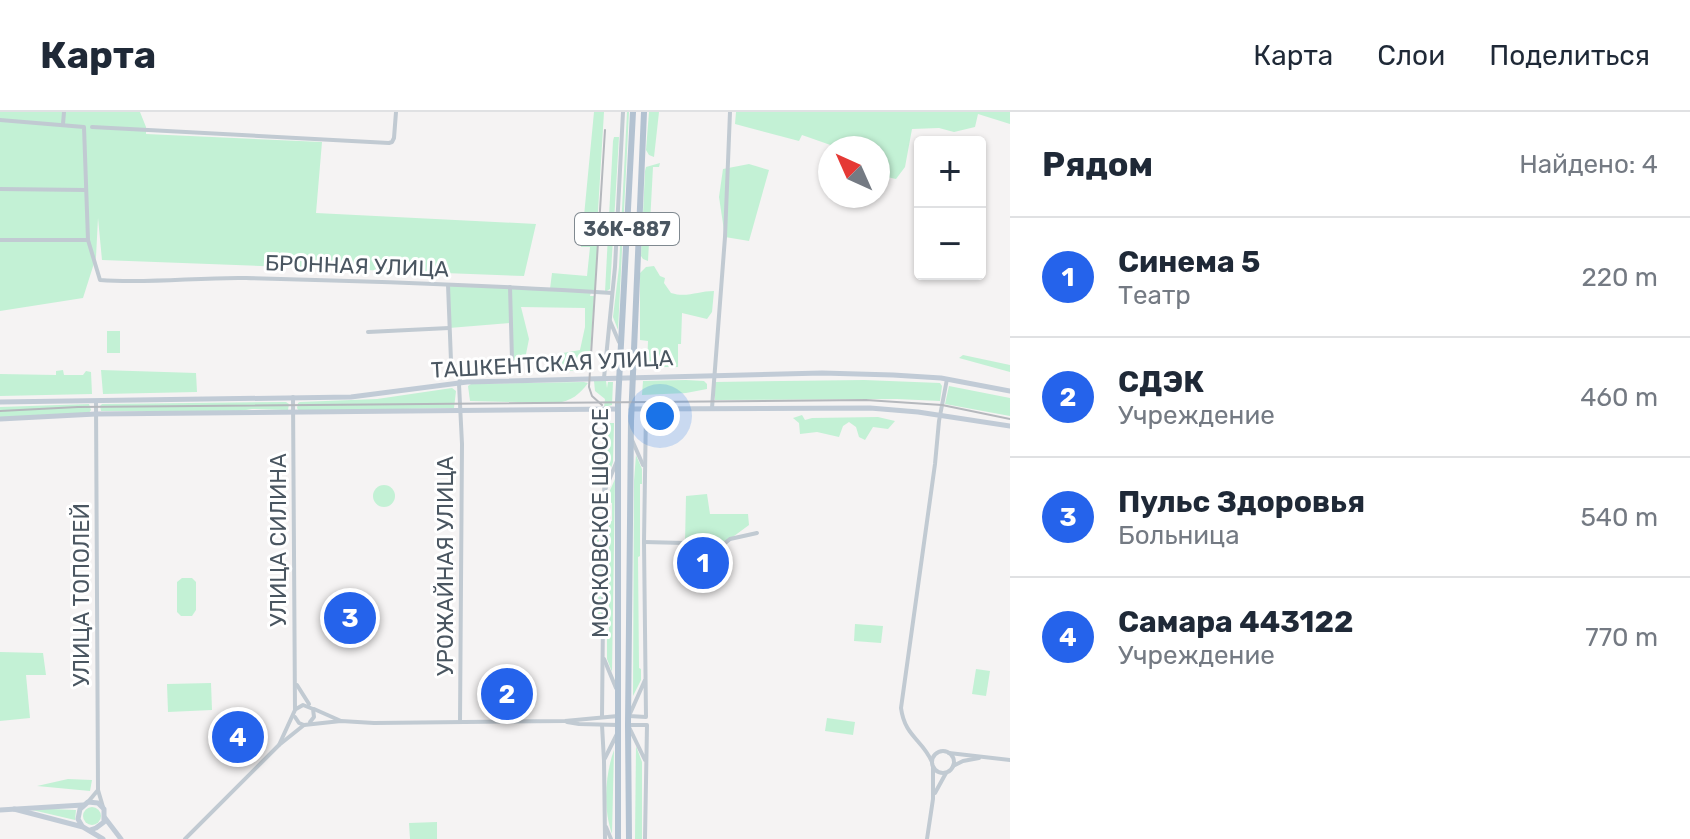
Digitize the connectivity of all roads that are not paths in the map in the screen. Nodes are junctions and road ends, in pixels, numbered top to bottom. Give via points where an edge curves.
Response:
1 (64, 112) edge
2 (396, 112) edge
3 (623, 112) edge
4 (633, 112) edge
5 (644, 112) edge
6 (730, 112) edge
7 (0, 120) edge
8 (63, 124) junction
9 (92, 127) dead end
10 (0, 189) edge
11 (86, 190) junction
12 (0, 240) edge
13 (88, 240) junction
14 (448, 285) junction
15 (510, 287) junction
16 (612, 293) junction
17 (609, 319) junction
18 (449, 328) junction
19 (368, 332) dead end
20 (621, 346) junction
21 (512, 360) dead end
22 (713, 375) junction
23 (632, 377) junction
24 (604, 378) junction
25 (619, 378) junction
26 (947, 379) junction
27 (459, 384) junction
28 (1010, 391) edge
29 (293, 397) junction
30 (96, 400) junction
31 (0, 402) edge
32 (712, 408) junction
33 (618, 409) junction
34 (631, 409) junction
35 (646, 409) junction
36 (605, 410) junction
37 (460, 411) junction
38 (294, 413) junction
39 (96, 414) junction
40 (940, 415) junction
41 (0, 419) edge
42 (1010, 426) edge
43 (631, 439) junction
44 (618, 458) junction
45 (644, 467) junction
46 (604, 493) junction
47 (757, 533) dead end
48 (644, 542) junction
49 (603, 656) junction
50 (645, 680) junction
51 (295, 682) junction
52 (618, 693) junction
53 (312, 708) junction
54 (295, 713) junction
55 (618, 716) junction
56 (629, 716) junction
57 (602, 717) junction
58 (341, 721) junction
59 (565, 721) junction
60 (460, 722) junction
61 (306, 724) junction
62 (602, 725) junction
63 (628, 725) junction
64 (618, 728) junction
65 (279, 745) junction
66 (922, 745) junction
67 (945, 752) junction
68 (989, 758) junction
69 (645, 760) junction
70 (1010, 760) edge
71 (604, 761) junction
72 (933, 764) junction
73 (950, 769) junction
74 (98, 790) junction
75 (933, 799) junction
76 (86, 804) junction
77 (14, 809) junction
78 (104, 809) junction
79 (0, 810) edge
80 (105, 817) junction
81 (58, 820) junction
82 (83, 827) junction
83 (56, 828) dead end
84 (90, 830) junction
85 (103, 839) edge
86 (121, 839) edge
87 (185, 839) edge
88 (608, 839) edge
89 (618, 839) edge
90 (629, 839) edge
91 (645, 839) edge
92 (927, 839) edge

1 - 8 street
2 - 9 street via 389,143
3 - 16 street
4 - 20 main road, МОСКОВСКОЕ ШОССЕ / 36К-887
5 - 23 main road, МОСКОВСКОЕ ШОССЕ / 36К-887
6 - 22 street
7 - 8 street
8 - 11 street via 84,127
10 - 11 street
11 - 13 street
12 - 13 street
13 - 14 street, БРОННАЯ УЛИЦА via 100,280 246,278
14 - 15 street, БРОННАЯ УЛИЦА
14 - 18 street
15 - 16 street, БРОННАЯ УЛИЦА
15 - 21 street
16 - 17 street
17 - 20 street
17 - 24 street
18 - 19 street
18 - 27 street
20 - 25 main road, МОСКОВСКОЕ ШОССЕ / 36К-887
22 - 23 main road, ТАШКЕНТСКАЯ УЛИЦА
22 - 26 main road, ТАШКЕНТСКАЯ УЛИЦА
22 - 32 street
23 - 25 main road, ТАШКЕНТСКАЯ УЛИЦА
23 - 34 main road, МОСКОВСКОЕ ШОССЕ / 36К-887
24 - 25 main road, ТАШКЕНТСКАЯ УЛИЦА
24 - 27 main road, ТАШКЕНТСКАЯ УЛИЦА
25 - 33 main road, МОСКОВСКОЕ ШОССЕ / 36К-887
26 - 28 main road, ТАШКЕНТСКАЯ УЛИЦА
26 - 40 street
27 - 29 main road, ТАШКЕНТСКАЯ УЛИЦА via 351,397
27 - 37 street, УРОЖАЙНАЯ УЛИЦА
29 - 30 main road, ТАШКЕНТСКАЯ УЛИЦА
29 - 38 street, УЛИЦА СИЛИНА
30 - 31 main road, ТАШКЕНТСКАЯ УЛИЦА
30 - 39 street, УЛИЦА ТОПОЛЕЙ
32 - 35 main road, ТАШКЕНТСКАЯ УЛИЦА
32 - 40 main road, ТАШКЕНТСКАЯ УЛИЦА via 870,408
33 - 34 main road, ТАШКЕНТСКАЯ УЛИЦА
33 - 36 main road, ТАШКЕНТСКАЯ УЛИЦА
33 - 44 main road, МОСКОВСКОЕ ШОССЕ / 36К-887
34 - 35 main road, ТАШКЕНТСКАЯ УЛИЦА
34 - 43 main road, МОСКОВСКОЕ ШОССЕ / 36К-887
35 - 45 street
36 - 37 main road, ТАШКЕНТСКАЯ УЛИЦА
36 - 46 street
37 - 38 main road, ТАШКЕНТСКАЯ УЛИЦА
37 - 60 street, УРОЖАЙНАЯ УЛИЦА
38 - 39 main road, ТАШКЕНТСКАЯ УЛИЦА
38 - 51 street, УЛИЦА СИЛИНА
39 - 41 main road, ТАШКЕНТСКАЯ УЛИЦА
39 - 74 street, УЛИЦА ТОПОЛЕЙ
40 - 42 main road, ТАШКЕНТСКАЯ УЛИЦА
40 - 66 street via 901,708 905,726
43 - 45 street
43 - 56 main road, МОСКОВСКОЕ ШОССЕ / 36К-887
44 - 46 street
44 - 52 main road, МОСКОВСКОЕ ШОССЕ / 36К-887
45 - 48 street
46 - 49 street
47 - 48 street via 719,544
48 - 50 street
49 - 52 street
49 - 57 street
50 - 56 street
50 - 56 street via 646,717
51 - 53 street
51 - 54 street, УЛИЦА СИЛИНА
52 - 55 main road, МОСКОВСКОЕ ШОССЕ / 36К-887
53 - 54 street via 303,705
53 - 58 street
53 - 61 street via 314,717
54 - 61 street via 299,723
54 - 65 street
55 - 56 main road
55 - 57 street
55 - 64 main road, МОСКОВСКОЕ ШОССЕ / 36К-887
56 - 63 main road, МОСКОВСКОЕ ШОССЕ / 36К-887
57 - 59 street
58 - 60 street
58 - 61 street
59 - 60 street
59 - 62 street
61 - 65 street
62 - 64 street
62 - 71 street
63 - 64 main road
63 - 69 street
63 - 69 street via 647,725
63 - 90 main road, МОСКОВСКОЕ ШОССЕ / 36К-887
64 - 71 street
64 - 89 main road, МОСКОВСКОЕ ШОССЕ / 36К-887
65 - 87 street
66 - 67 street
66 - 72 street
67 - 68 street
67 - 72 street via 934,755
67 - 73 street via 953,758
68 - 70 street
68 - 73 street via 963,761
69 - 91 street
71 - 88 street
72 - 73 street via 939,771
72 - 75 street
73 - 75 street
74 - 76 street
74 - 78 street, УЛИЦА ТОПОЛЕЙ
75 - 92 street
76 - 77 main road
76 - 78 main road via 98,803
76 - 82 main road via 78,814
77 - 79 main road
77 - 81 main road
78 - 80 main road
80 - 84 main road
80 - 86 main road
81 - 82 main road
81 - 83 street
82 - 84 main road
84 - 85 main road

